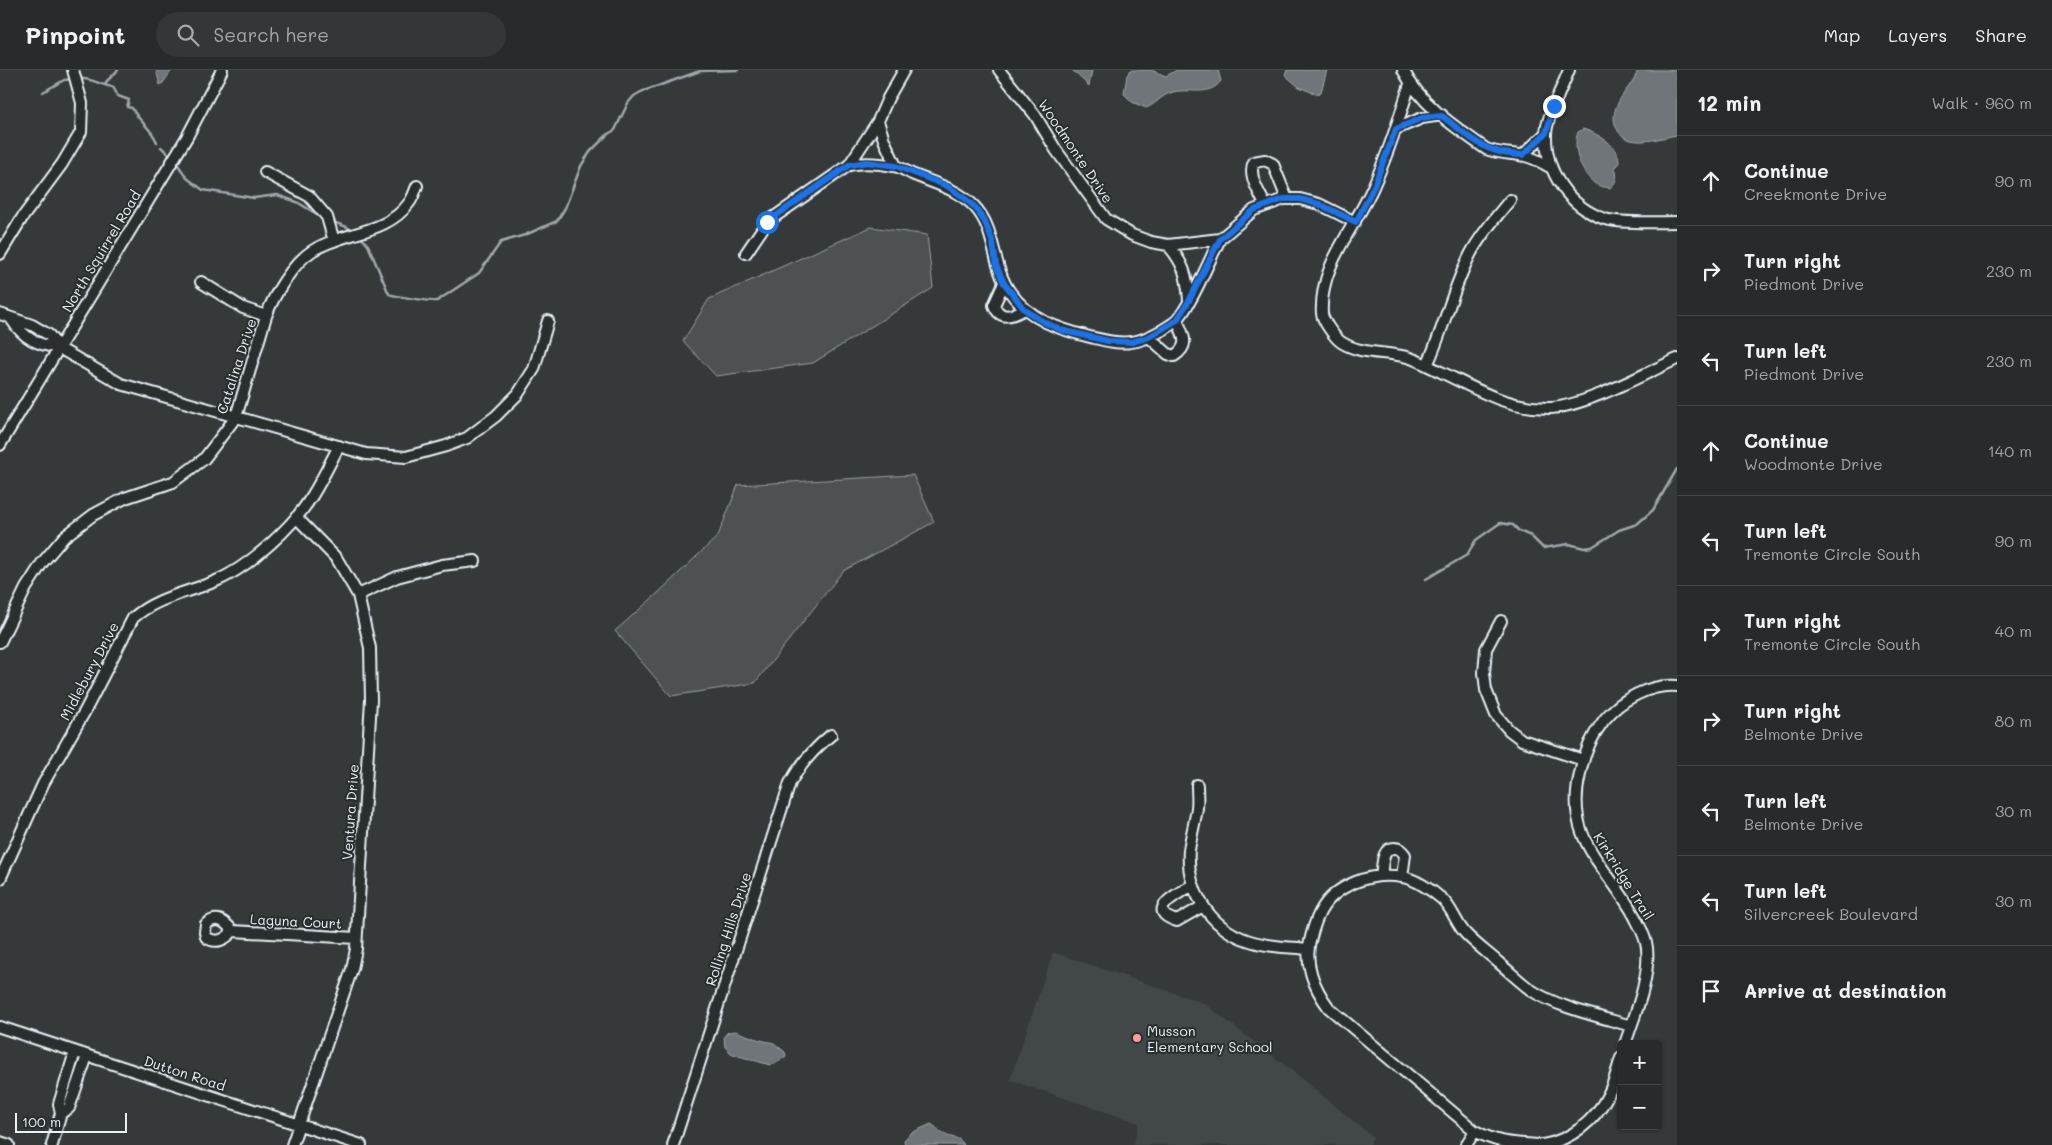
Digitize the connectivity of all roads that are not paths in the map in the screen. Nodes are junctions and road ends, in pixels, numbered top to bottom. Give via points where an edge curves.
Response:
1 (73, 70) edge
2 (222, 70) edge
3 (904, 70) edge
4 (999, 70) edge
5 (1403, 70) edge
6 (1569, 70) edge
7 (1410, 84) junction
8 (1442, 116) junction
9 (878, 121) junction
10 (1396, 129) junction
11 (1546, 133) junction
12 (1523, 155) junction
13 (849, 165) junction
14 (896, 166) junction
15 (1550, 168) junction
16 (265, 172) dead end
17 (417, 186) dead end
18 (1287, 199) junction
19 (1510, 200) dead end
20 (1265, 205) junction
21 (1356, 222) junction
22 (1677, 222) edge
23 (1220, 239) junction
24 (334, 241) junction
25 (1168, 245) junction
26 (746, 253) dead end
27 (0, 254) edge
28 (201, 282) dead end
29 (1004, 283) junction
30 (1189, 301) junction
31 (1024, 309) junction
32 (0, 314) edge
33 (266, 316) junction
34 (1177, 320) junction
35 (548, 321) dead end
36 (1149, 337) junction
37 (59, 348) junction
38 (1677, 359) edge
39 (1427, 365) junction
40 (236, 417) junction
41 (0, 445) edge
42 (339, 446) junction
43 (296, 517) junction
44 (475, 561) dead end
45 (358, 595) junction
46 (1501, 621) dead end
47 (0, 642) edge
48 (1677, 686) edge
49 (831, 735) dead end
50 (1583, 760) junction
51 (1197, 785) dead end
52 (1381, 876) junction
53 (1402, 876) junction
54 (0, 879) edge
55 (1193, 885) junction
56 (1203, 906) junction
57 (233, 931) dead end
58 (356, 938) junction
59 (1308, 949) junction
60 (1631, 1026) junction
61 (0, 1027) edge
62 (1626, 1040) edge
63 (75, 1052) junction
64 (87, 1056) junction
65 (1617, 1069) edge
66 (61, 1113) junction
67 (299, 1124) junction
68 (1475, 1132) junction
69 (0, 1142) edge
70 (1568, 1142) edge
71 (9, 1145) edge
72 (52, 1145) edge
73 (292, 1145) edge
74 (361, 1145) edge
75 (673, 1145) edge
76 (1466, 1145) edge
77 (1541, 1145) edge

1 - 27 street via 82,103 81,132
2 - 37 street, North Squirrel Road via 182,144
3 - 9 street
4 - 25 street, Woodmonte Drive via 1035,115 1106,219 1132,235
5 - 7 street
6 - 11 street
7 - 8 street
7 - 10 street
8 - 10 street via 1422,118
8 - 12 street via 1486,148
9 - 13 street
9 - 14 street
10 - 21 street
11 - 12 street
11 - 15 street
12 - 15 street
13 - 14 street via 867,162
13 - 26 street via 767,222
14 - 29 street via 947,186 975,207 985,222
15 - 22 street via 1569,196 1585,210 1606,219
16 - 24 street via 309,196 326,217
17 - 24 street, Catalina Drive via 409,203 394,219
18 - 20 street
18 - 20 street via 1273,164 1260,160 1251,167
18 - 21 street via 1319,204
19 - 39 street via 1471,254
20 - 23 street via 1254,210
21 - 39 street via 1332,260 1322,294 1322,317 1340,341 1365,352 1407,357
23 - 25 street, Woodmonte Drive
23 - 30 street
24 - 33 street, Catalina Drive via 311,252 284,280
25 - 30 street via 1179,258 1187,276
28 - 33 street via 243,308
29 - 31 street
29 - 31 street via 994,305 996,311 1009,316
30 - 34 street
31 - 36 street via 1061,330 1108,341 1132,342
32 - 37 street via 42,346
33 - 40 street, Catalina Drive
34 - 36 street
34 - 36 street via 1184,345 1174,356
35 - 42 street via 534,369 518,394 467,438 406,457 366,454
37 - 40 street via 121,384
37 - 41 street, North Squirrel Road
38 - 39 street via 1580,402 1552,408 1506,403
40 - 42 street
40 - 47 street, Catalina Drive via 204,459 173,482 125,498 93,515 64,537 26,588
42 - 43 street, Midlebury Drive via 311,498
43 - 45 street, Ventura Drive via 337,559
43 - 54 street, Midlebury Drive via 274,541 217,581 169,596 133,618 43,784
44 - 45 street via 442,565 396,577
45 - 58 street, Ventura Drive via 370,648 370,700
46 - 50 street via 1486,649 1484,673 1486,690 1496,716 1522,740
48 - 50 street, Kirkridge Trail via 1651,689 1628,698 1593,734
49 - 75 street, Rolling Hills Drive via 814,749 790,783
50 - 60 street, Kirkridge Trail via 1576,788 1579,825 1588,848 1631,910 1644,934 1647,948 1644,982
51 - 55 street via 1197,807 1189,849
52 - 53 street
52 - 53 street via 1386,851 1394,848 1405,855
52 - 59 street via 1360,880 1333,897 1321,911
53 - 60 street via 1442,899 1472,940 1534,992
55 - 56 street
55 - 56 street via 1166,901 1164,912 1168,918 1177,921
56 - 59 street via 1217,922 1247,940
57 - 58 street, Laguna Court
58 - 67 street, Ventura Drive via 352,969
59 - 68 street via 1314,985 1329,1008
60 - 62 street, Kirkridge Trail
61 - 63 street, Dutton Road
63 - 64 street, Dutton Road
63 - 66 street via 59,1104
64 - 66 street via 69,1108
64 - 67 street, Dutton Road
65 - 70 street via 1608,1095 1596,1114
66 - 72 street
67 - 73 street, Ventura Drive
67 - 74 street, Dutton Road
68 - 76 street
68 - 77 street via 1506,1144
69 - 71 street
70 - 77 street

